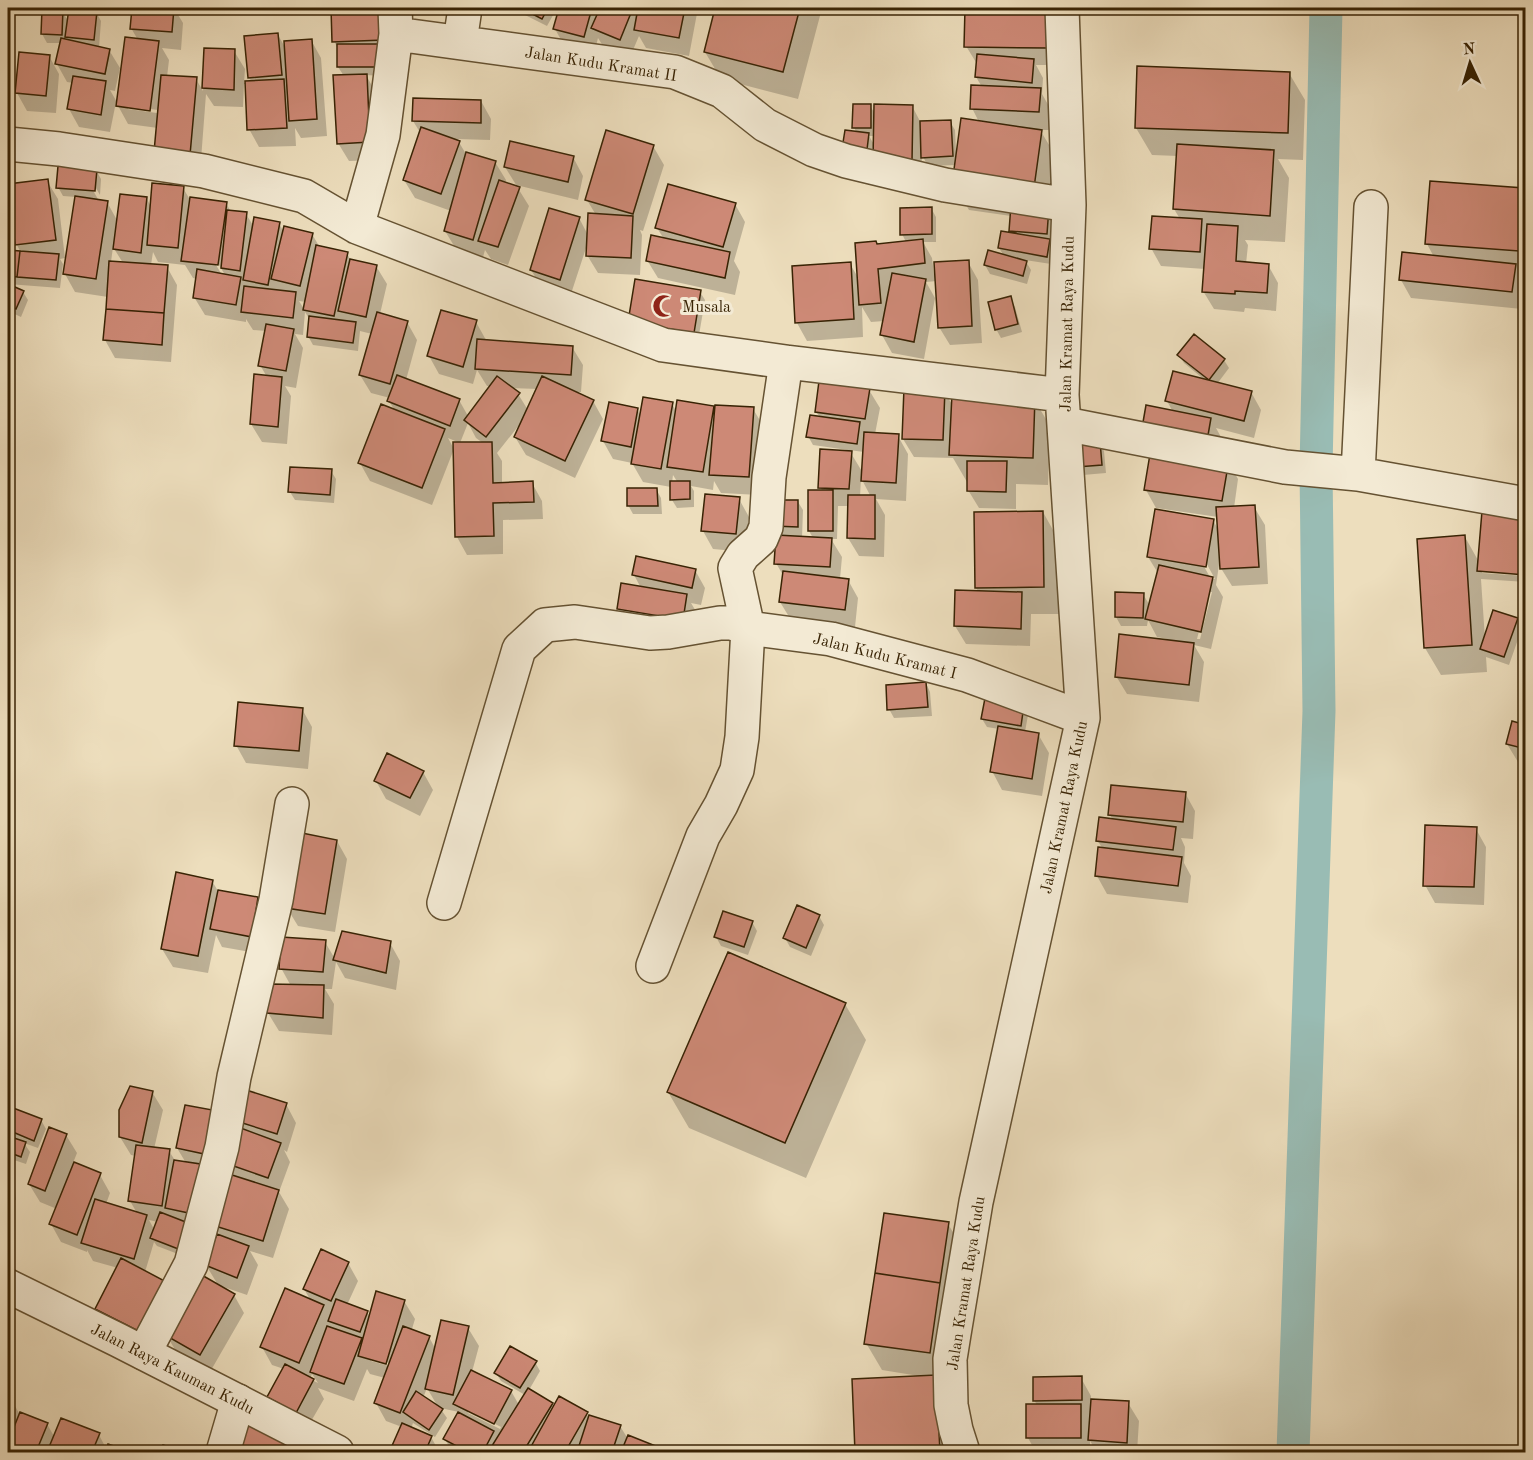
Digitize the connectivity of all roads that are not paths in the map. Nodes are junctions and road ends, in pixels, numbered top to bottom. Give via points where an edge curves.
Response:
1 (465, 8) edge
2 (1062, 8) edge
3 (395, 21) edge
4 (460, 42) junction
5 (8, 144) edge
6 (1069, 205) junction
7 (1371, 207) dead end
8 (357, 227) junction
9 (786, 362) junction
10 (1064, 409) junction
11 (1347, 473) junction
12 (1526, 504) edge
13 (748, 627) junction
14 (1083, 718) junction
15 (292, 804) dead end
16 (444, 903) dead end
17 (653, 966) dead end
18 (8, 1286) edge
19 (144, 1353) junction
20 (238, 1401) junction
21 (223, 1452) edge
22 (337, 1452) edge
23 (963, 1452) edge

1 - 4 street
2 - 6 street, Jalan Kramat Raya Kudu
3 - 4 street, Jalan Kudu Kramat II
3 - 8 street via 383,135
4 - 6 street, Jalan Kudu Kramat II via 675,72 722,91 765,125 846,161 945,185
5 - 8 street via 204,171 304,196
6 - 10 street, Jalan Kramat Raya Kudu
7 - 11 street
8 - 9 street via 663,345
9 - 10 street
9 - 13 street via 769,477 766,527 761,539 735,568
10 - 11 street via 1285,467
10 - 14 street, Jalan Kramat Raya Kudu
11 - 12 street
13 - 14 street, Jalan Kudu Kramat I via 831,639 968,675
13 - 16 street, Jalan Kudu Kramat I via 720,622 650,633 575,622 545,625 519,649
13 - 17 street via 737,770 703,836
14 - 23 street, Jalan Kramat Raya Kudu via 976,1202 954,1334 951,1405
15 - 19 street via 276,900 234,1077 222,1147 191,1264
18 - 19 street, Jalan Raya Kauman Kudu
19 - 20 street, Jalan Raya Kauman Kudu
20 - 21 street
20 - 22 street, Jalan Raya Kauman Kudu

